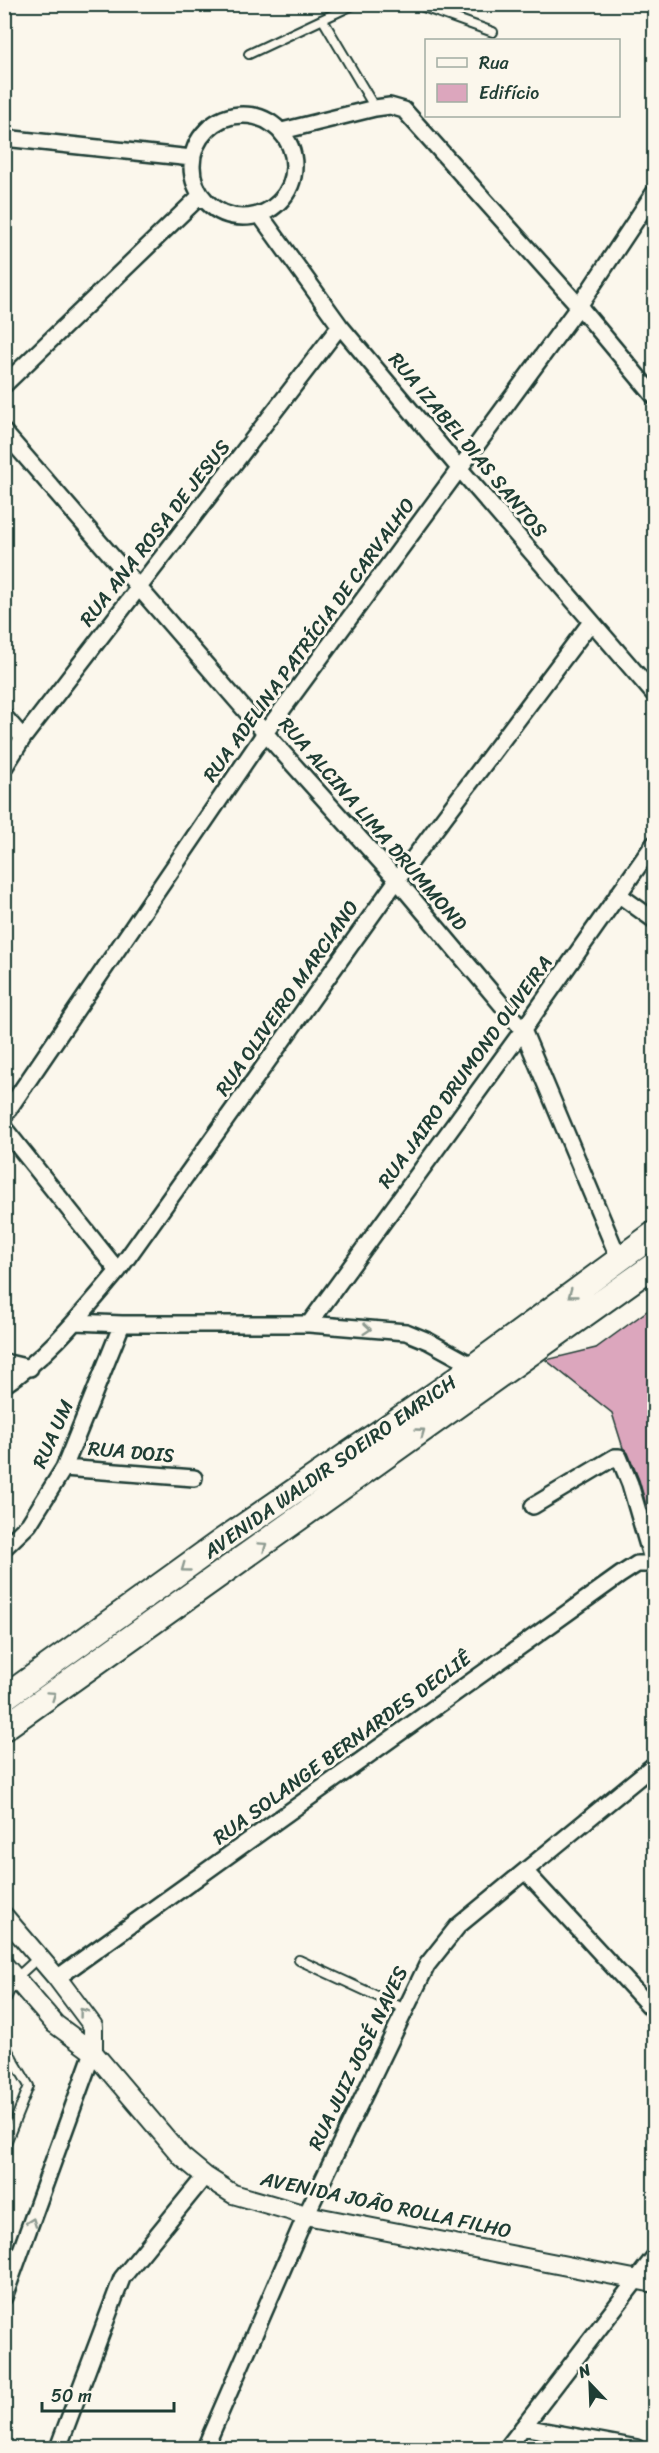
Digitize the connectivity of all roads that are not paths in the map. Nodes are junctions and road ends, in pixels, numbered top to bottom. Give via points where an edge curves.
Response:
1 (355, 4) edge
2 (415, 4) edge
3 (322, 20) junction
4 (493, 32) dead end
5 (249, 54) dead end
6 (375, 108) junction
7 (282, 131) junction
8 (4, 138) edge
9 (192, 159) junction
10 (654, 194) edge
11 (200, 196) junction
12 (260, 215) junction
13 (579, 306) junction
14 (340, 326) junction
15 (4, 385) edge
16 (654, 396) edge
17 (4, 432) edge
18 (459, 468) junction
19 (140, 588) junction
20 (591, 622) junction
21 (654, 694) edge
22 (4, 716) edge
23 (265, 733) junction
24 (23, 738) junction
25 (4, 768) edge
26 (654, 844) edge
27 (397, 880) junction
28 (618, 894) junction
29 (654, 920) edge
30 (523, 1030) junction
31 (4, 1116) edge
32 (4, 1128) edge
33 (654, 1234) edge
34 (619, 1259) junction
35 (654, 1265) edge
36 (118, 1270) junction
37 (75, 1322) junction
38 (122, 1324) junction
39 (309, 1324) junction
40 (4, 1362) edge
41 (474, 1366) junction
42 (30, 1368) junction
43 (496, 1377) junction
44 (4, 1385) edge
45 (64, 1468) junction
46 (194, 1478) dead end
47 (533, 1506) dead end
48 (4, 1548) edge
49 (654, 1563) edge
50 (4, 1698) edge
51 (4, 1728) edge
52 (654, 1765) edge
53 (525, 1870) junction
54 (4, 1916) edge
55 (38, 1958) junction
56 (299, 1960) dead end
57 (10, 1972) edge
58 (57, 1978) junction
59 (4, 2003) edge
60 (405, 2009) junction
61 (654, 2011) edge
62 (4, 2044) edge
63 (93, 2052) junction
64 (12, 2057) junction
65 (4, 2076) edge
66 (4, 2148) edge
67 (205, 2176) junction
68 (306, 2215) junction
69 (654, 2256) edge
70 (636, 2279) junction
71 (654, 2283) edge
72 (4, 2297) edge
73 (523, 2427) junction
74 (58, 2448) edge
75 (205, 2448) edge
76 (507, 2448) edge
77 (637, 2448) edge

1 - 3 lane
2 - 4 lane
3 - 5 lane
3 - 6 lane
6 - 7 street
6 - 13 street via 390,106 404,110
7 - 9 street via 253,115 228,117 207,129
7 - 12 street via 295,162 293,179 286,195
8 - 9 street
9 - 11 street via 191,171
10 - 13 street, RUA ADELINA PATRÍCIA DE CARVALHO
11 - 12 street via 227,215
11 - 15 street
12 - 14 street, RUA IZABEL DIAS SANTOS
13 - 16 street
13 - 18 street, RUA ADELINA PATRÍCIA DE CARVALHO
14 - 18 street, RUA IZABEL DIAS SANTOS
14 - 19 street, RUA ANA ROSA DE JESUS
17 - 19 street, RUA ALCINA LIMA DRUMMOND
18 - 20 street, RUA IZABEL DIAS SANTOS
18 - 23 street, RUA ADELINA PATRÍCIA DE CARVALHO
19 - 23 street, RUA ALCINA LIMA DRUMMOND
19 - 24 street, RUA ANA ROSA DE JESUS
20 - 21 street, RUA IZABEL DIAS SANTOS
20 - 27 street, RUA OLIVEIRO MARCIANO
22 - 24 street
23 - 27 street, RUA ALCINA LIMA DRUMMOND
23 - 31 street, RUA ADELINA PATRÍCIA DE CARVALHO
24 - 25 street, RUA ANA ROSA DE JESUS
26 - 28 street, RUA JAIRO DRUMOND OLIVEIRA
27 - 30 street, RUA ALCINA LIMA DRUMMOND
27 - 36 street, RUA OLIVEIRO MARCIANO
28 - 29 street
28 - 30 street, RUA JAIRO DRUMOND OLIVEIRA
30 - 34 street, RUA ALCINA LIMA DRUMMOND
30 - 39 street, RUA JAIRO DRUMOND OLIVEIRA
32 - 36 street
33 - 34 main road, AVENIDA WALDIR SOEIRO EMRICH
34 -> 41 main road, AVENIDA WALDIR SOEIRO EMRICH
35 - 43 main road, AVENIDA WALDIR SOEIRO EMRICH
36 - 37 street, RUA OLIVEIRO MARCIANO
37 - 38 street
37 - 42 street, RUA OLIVEIRO MARCIANO
38 - 39 street
38 - 45 street, RUA UM
39 -> 41 street via 406,1332
40 - 42 street
41 - 43 street
41 -> 50 main road, AVENIDA WALDIR SOEIRO EMRICH
42 - 44 street, RUA OLIVEIRO MARCIANO
51 -> 43 main road, AVENIDA WALDIR SOEIRO EMRICH
45 - 46 street, RUA DOIS
45 - 48 street, RUA UM via 29,1524
47 - 49 street via 620,1457
49 - 58 street, RUA SOLANGE BERNARDES DECLIÊ via 637,1564 620,1575
52 - 53 street, RUA JUIZ JOSÉ NAVES
53 - 60 street, RUA JUIZ JOSÉ NAVES via 458,1926 427,1965
53 - 61 street
54 - 55 street
55 - 57 lane
55 - 58 street
56 - 60 lane
57 - 59 lane
57 - 63 street, AVENIDA JOÃO ROLLA FILHO via 55,2024
63 -> 58 street via 93,2026
60 - 68 street, RUA JUIZ JOSÉ NAVES
62 - 64 lane
63 - 67 street, AVENIDA JOÃO ROLLA FILHO via 182,2157
72 -> 63 street
64 - 65 lane
64 - 66 lane via 29,2086
67 - 68 street, AVENIDA JOÃO ROLLA FILHO via 233,2194
67 - 74 street via 122,2278
68 - 70 street, AVENIDA JOÃO ROLLA FILHO
68 - 75 street, RUA JUIZ JOSÉ NAVES
69 - 70 street
70 - 71 street, AVENIDA JOÃO ROLLA FILHO
70 - 73 street
73 - 76 street
73 - 77 street

